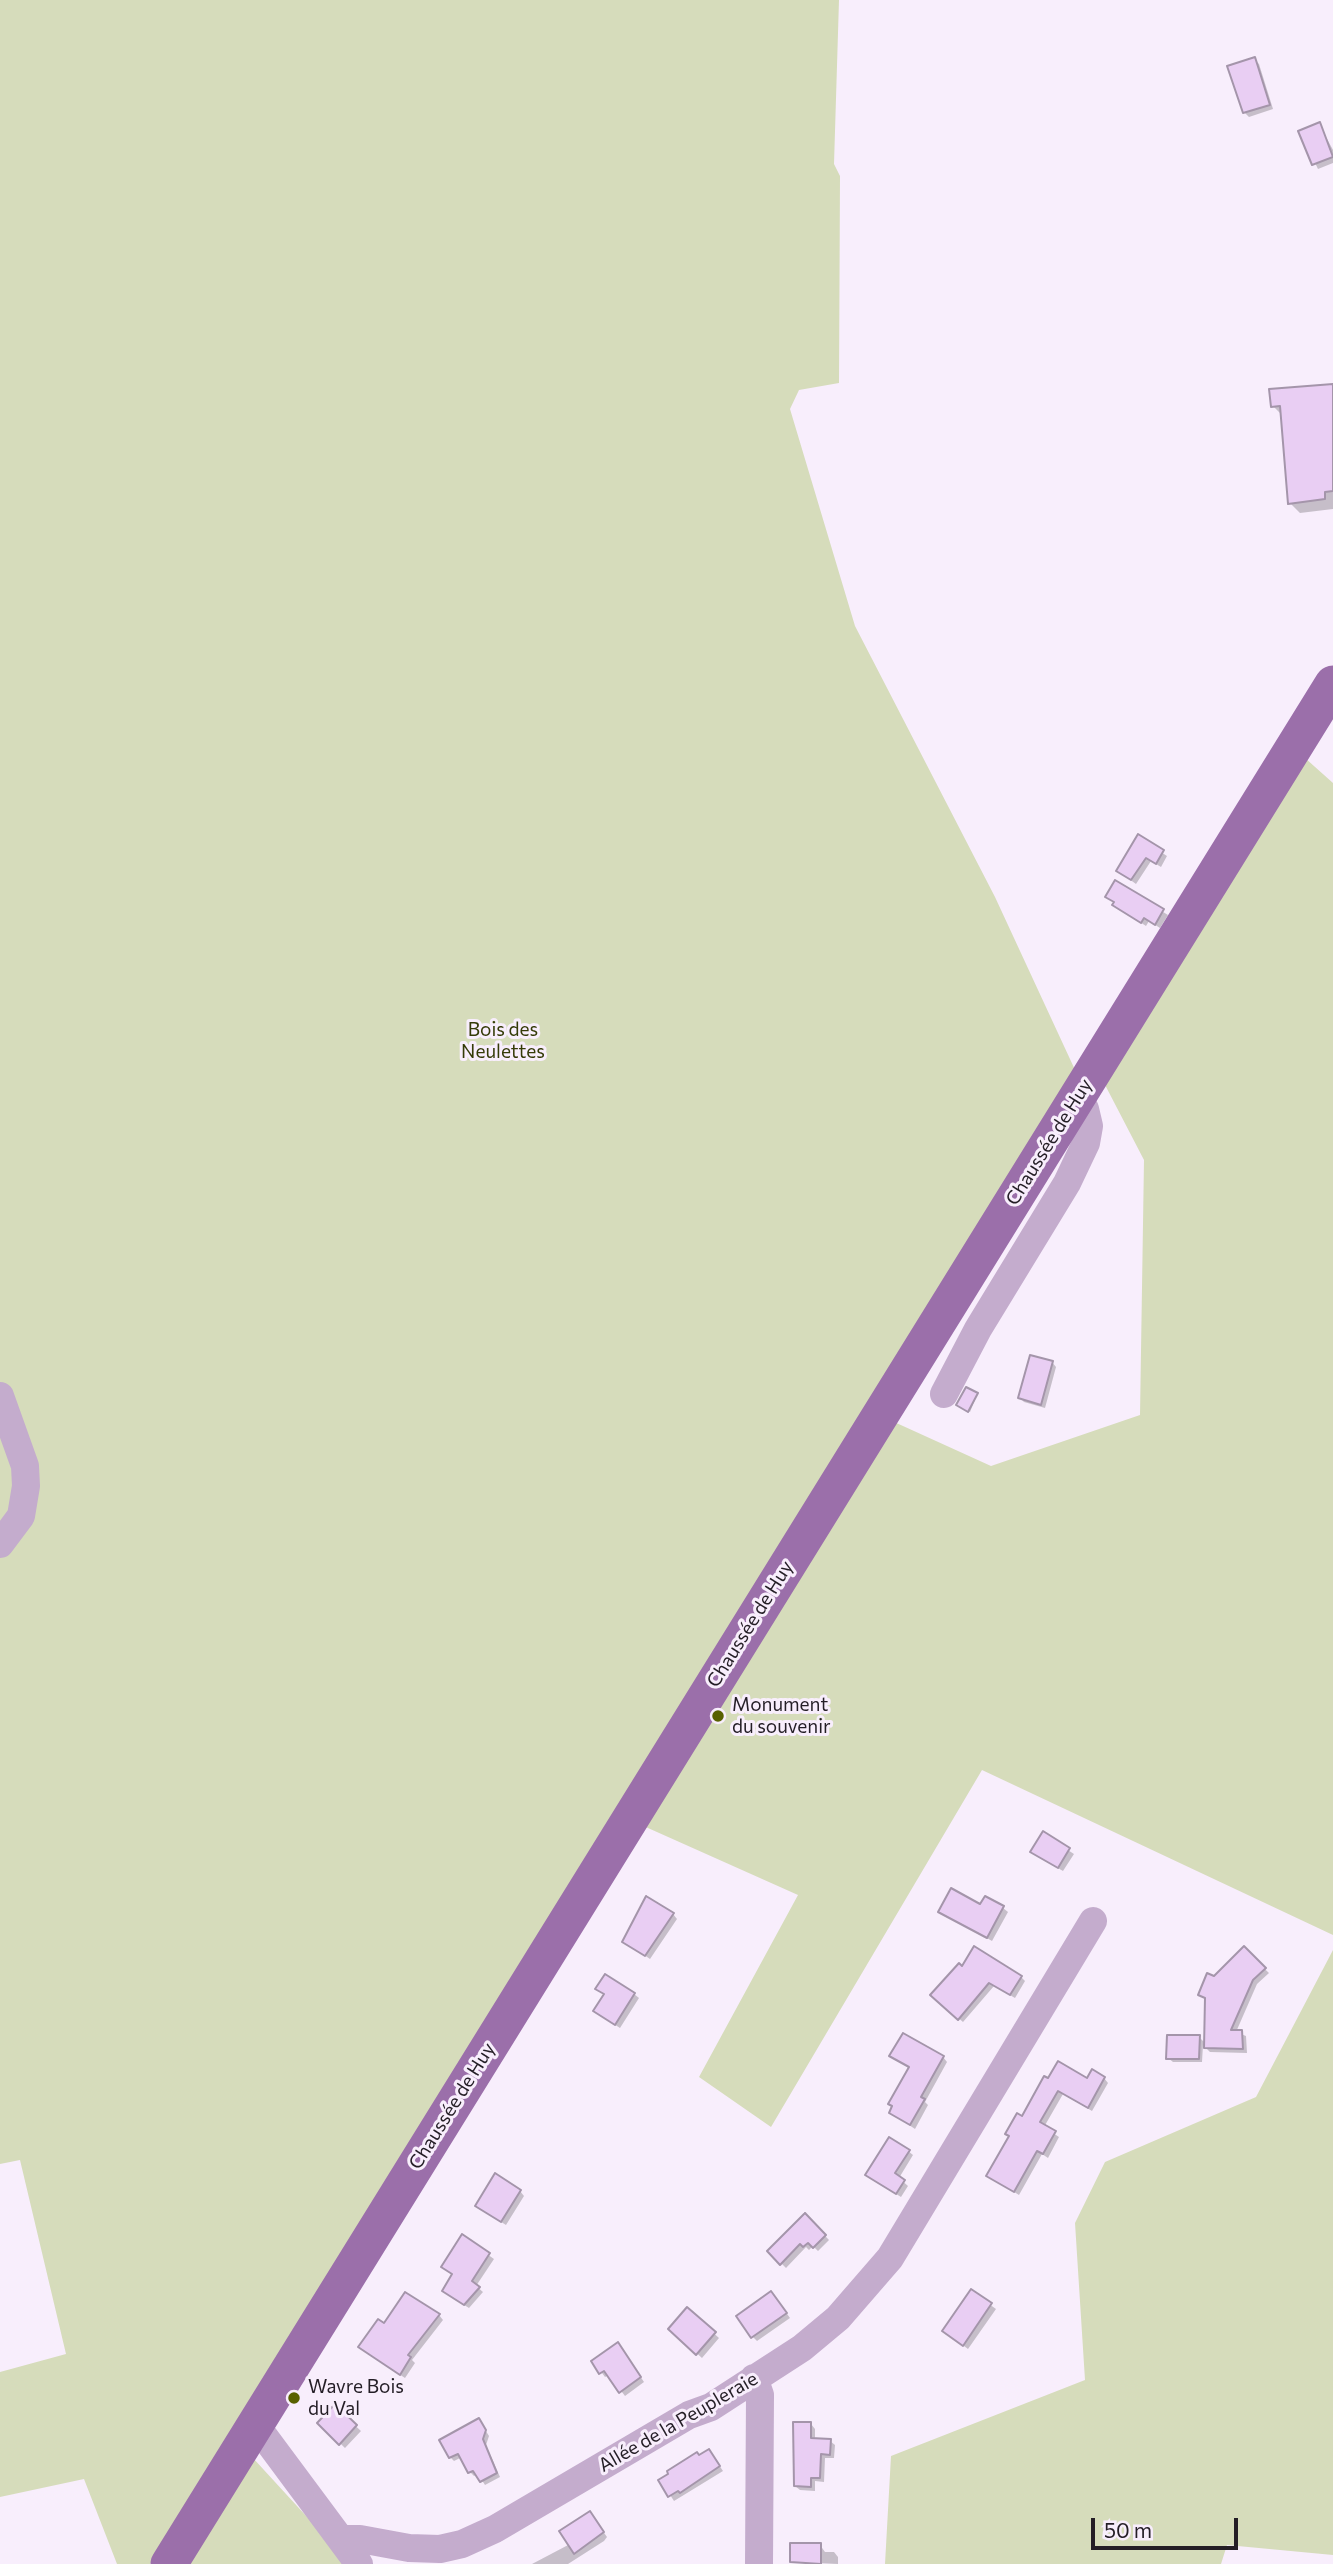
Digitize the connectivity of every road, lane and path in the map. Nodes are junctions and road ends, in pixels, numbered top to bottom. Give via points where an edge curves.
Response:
1 (1333, 684) edge
2 (1077, 1098) junction
3 (944, 1394) dead end
4 (0, 1396) edge
5 (0, 1544) edge
6 (1093, 1921) dead end
7 (754, 2378) junction
8 (255, 2424) junction
9 (342, 2539) junction
10 (169, 2564) edge
11 (359, 2564) edge
12 (759, 2564) edge

1 - 2 main road, Chaussée de Huy
2 - 3 street via 1089,1126 1086,1143
2 - 8 main road, Chaussée de Huy
4 - 5 street via 25,1466 23,1505 16,1525
6 - 7 street, Allée de la Peupleraie via 890,2258 838,2318
7 - 9 street, Allée de la Peupleraie via 711,2407 660,2431 462,2544 409,2548
7 - 12 street via 760,2395
8 - 9 street
8 - 10 main road, Chaussée de Huy
9 - 11 street

